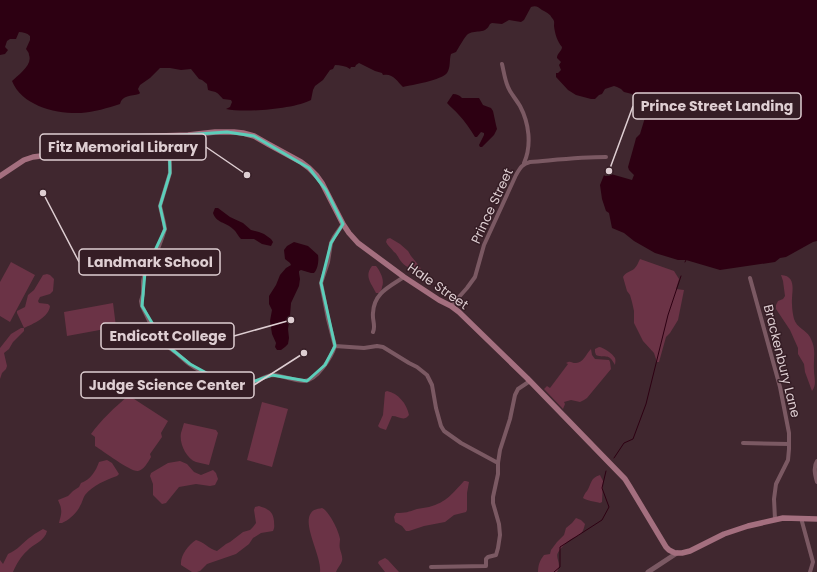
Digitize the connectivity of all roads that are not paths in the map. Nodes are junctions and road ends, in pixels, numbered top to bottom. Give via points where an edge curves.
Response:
1 (502, 64) dead end
2 (169, 136) junction
3 (606, 157) dead end
4 (524, 163) junction
5 (0, 176) edge
6 (343, 224) junction
7 (404, 277) junction
8 (750, 278) dead end
9 (450, 306) junction
10 (373, 332) dead end
11 (335, 346) junction
12 (530, 381) junction
13 (743, 443) dead end
14 (790, 444) junction
15 (817, 460) edge
16 (498, 463) junction
17 (817, 482) edge
18 (802, 518) junction
19 (775, 519) junction
20 (817, 519) edge
21 (678, 554) junction
22 (815, 562) edge
23 (431, 567) dead end
24 (648, 572) edge
25 (810, 572) edge

1 - 4 street via 509,89 520,107 528,131 529,147
2 - 5 main road, Hale Street via 130,136 65,153 33,157
2 - 6 main road, Hale Street via 227,132 254,136 301,162 317,176
2 - 11 street via 170,173 160,206 165,229 156,254 145,272 141,301 160,338 195,368 241,386 272,375 307,381 325,364
3 - 4 street, Prince Street via 576,157
4 - 9 street, Prince Street via 487,236 475,277
6 - 7 main road, Hale Street via 358,243
6 - 11 street via 331,243 321,283
7 - 9 main road, Hale Street
7 - 10 street via 384,290 376,300
8 - 14 street, Brackenbury Lane via 780,387
9 - 12 main road, Hale Street
11 - 16 street via 383,347 417,367 428,375 444,431
12 - 16 street via 518,389 515,395
12 - 21 main road, Hale Street via 625,479 666,547
13 - 14 street
14 - 19 street, Brackenbury Lane via 788,460 776,484
15 - 17 street
16 - 23 street via 493,497 500,535 496,555 486,559 486,566
18 - 19 main road
18 - 20 main road
18 - 22 street
19 - 21 main road via 724,534 690,551
21 - 24 street
22 - 25 street

